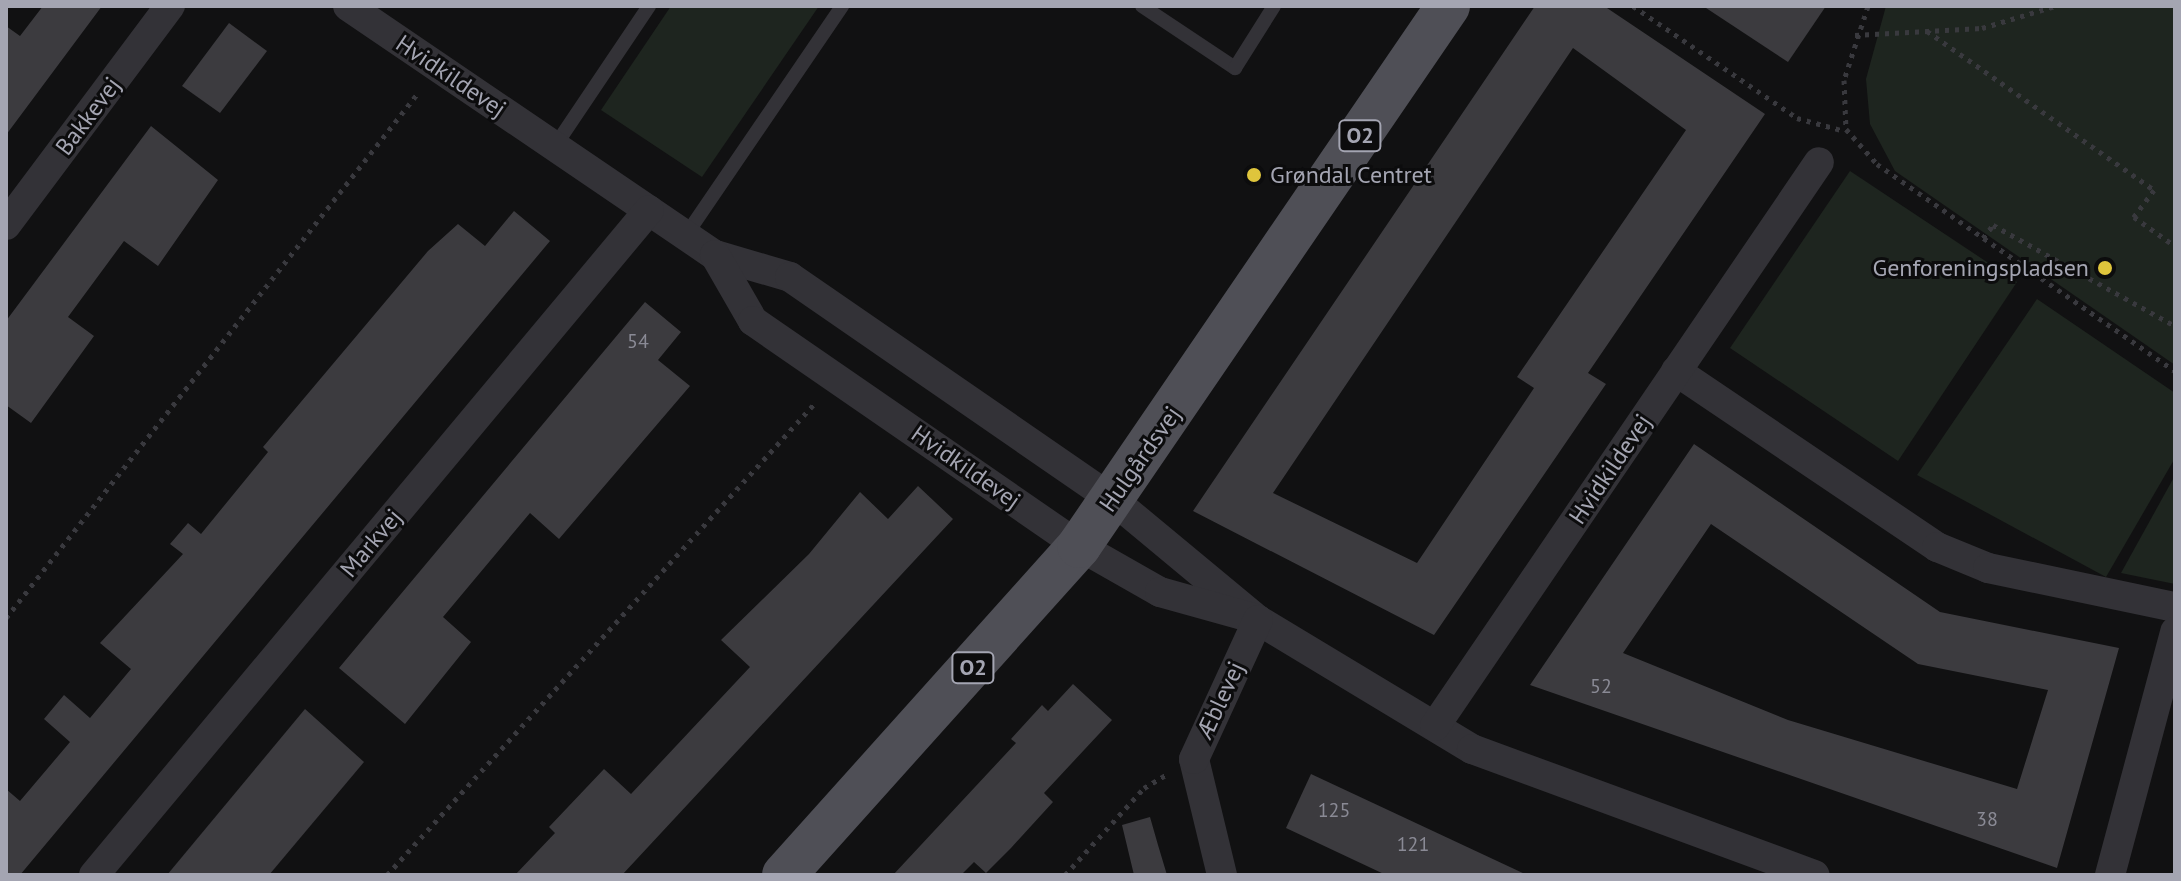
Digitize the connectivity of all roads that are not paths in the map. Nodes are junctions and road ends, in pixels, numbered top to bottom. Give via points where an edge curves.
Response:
1 (170, 6) edge
2 (348, 6) edge
3 (649, 6) edge
4 (842, 6) edge
5 (1142, 6) edge
6 (1274, 6) edge
7 (1448, 6) edge
8 (555, 146) junction
9 (1819, 162) dead end
10 (649, 210) junction
11 (6, 225) edge
12 (686, 235) junction
13 (715, 255) junction
14 (1676, 371) junction
15 (1112, 499) junction
16 (1079, 546) junction
17 (2175, 607) edge
18 (1258, 620) junction
19 (2175, 632) edge
20 (1435, 726) junction
21 (94, 875) edge
22 (784, 875) edge
23 (1222, 875) edge
24 (1815, 875) edge
25 (2110, 875) edge

1 - 11 street, Bakkevej
2 - 8 street, Hvidkildevej
3 - 8 lane
4 - 12 lane
5 - 6 lane via 1235,68
7 - 15 main road, Hulgårdsvej / O2
8 - 10 street, Hvidkildevej
9 - 14 street
10 - 12 street, Hvidkildevej
10 - 21 street, Markvej
12 - 13 street, Hvidkildevej
13 - 15 street, Hvidkildevej via 790,277
13 - 16 street, Hvidkildevej via 753,321
14 - 17 street via 1937,547 1988,568
14 - 20 street, Hvidkildevej
15 - 16 main road, Hulgårdsvej / O2
15 - 18 street, Hvidkildevej
16 - 18 street, Hvidkildevej via 1160,592
16 - 22 main road, Hulgårdsvej / O2
18 - 20 street, Hvidkildevej
18 - 23 street, Æblevej via 1194,759
19 - 25 street
20 - 24 street, Hvidkildevej via 1472,749

